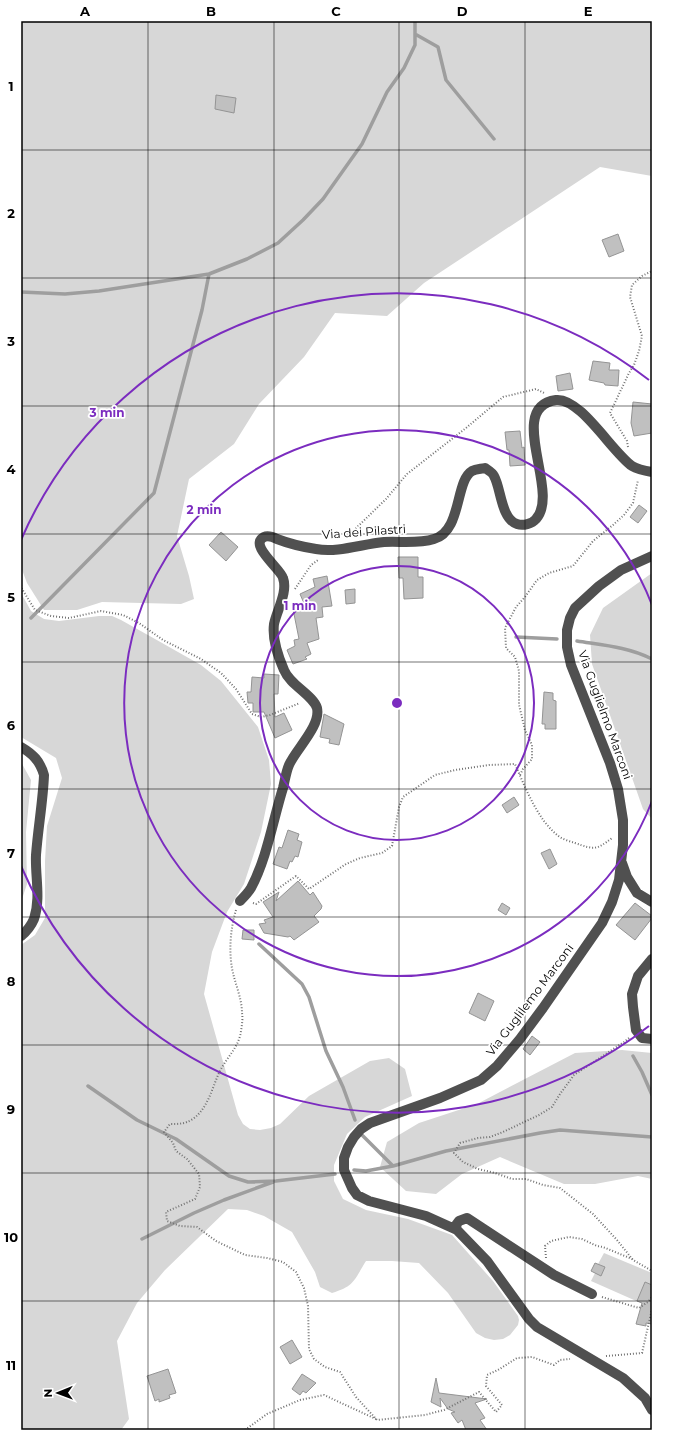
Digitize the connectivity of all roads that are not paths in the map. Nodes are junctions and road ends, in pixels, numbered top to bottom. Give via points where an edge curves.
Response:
1 (652, 472) edge
2 (652, 556) edge
3 (21, 747) edge
4 (621, 861) junction
5 (240, 901) road end
6 (652, 902) edge
7 (21, 936) edge
8 (652, 960) edge
9 (652, 1039) edge
10 (457, 1230) junction
11 (592, 1294) road end
12 (652, 1410) edge

1 - 5 street, Via dei Pilastri via 632,466 577,408 564,400 557,400 542,406 532,425 543,492 543,505 533,523 516,524 508,518 494,475 485,468 472,471 466,476 453,519 443,536 435,539 423,542 384,542 334,550 292,545 269,536 261,540 263,552 283,578 284,587 274,626 278,657 285,673 314,701 317,718 289,765 264,854 250,889
2 - 4 street, Via Guglielmo Marconi via 621,570 598,586 575,608 567,630 571,665 618,789 623,820
3 - 7 street via 36,758 44,775 36,857 37,906 33,920
4 - 6 street via 626,877 638,893
4 - 10 street, Via Guglilemo Marconi via 619,880 602,923 543,1008 497,1066 481,1080 464,1089 370,1123 361,1129 348,1147 344,1158 344,1170 357,1195 369,1201 426,1216
8 - 9 street via 638,976 632,994 636,1030 642,1038
10 - 11 street via 456,1225 467,1218 547,1270
10 - 12 street, Via Guglilemo Marconi via 487,1261 537,1327 623,1378 645,1398

